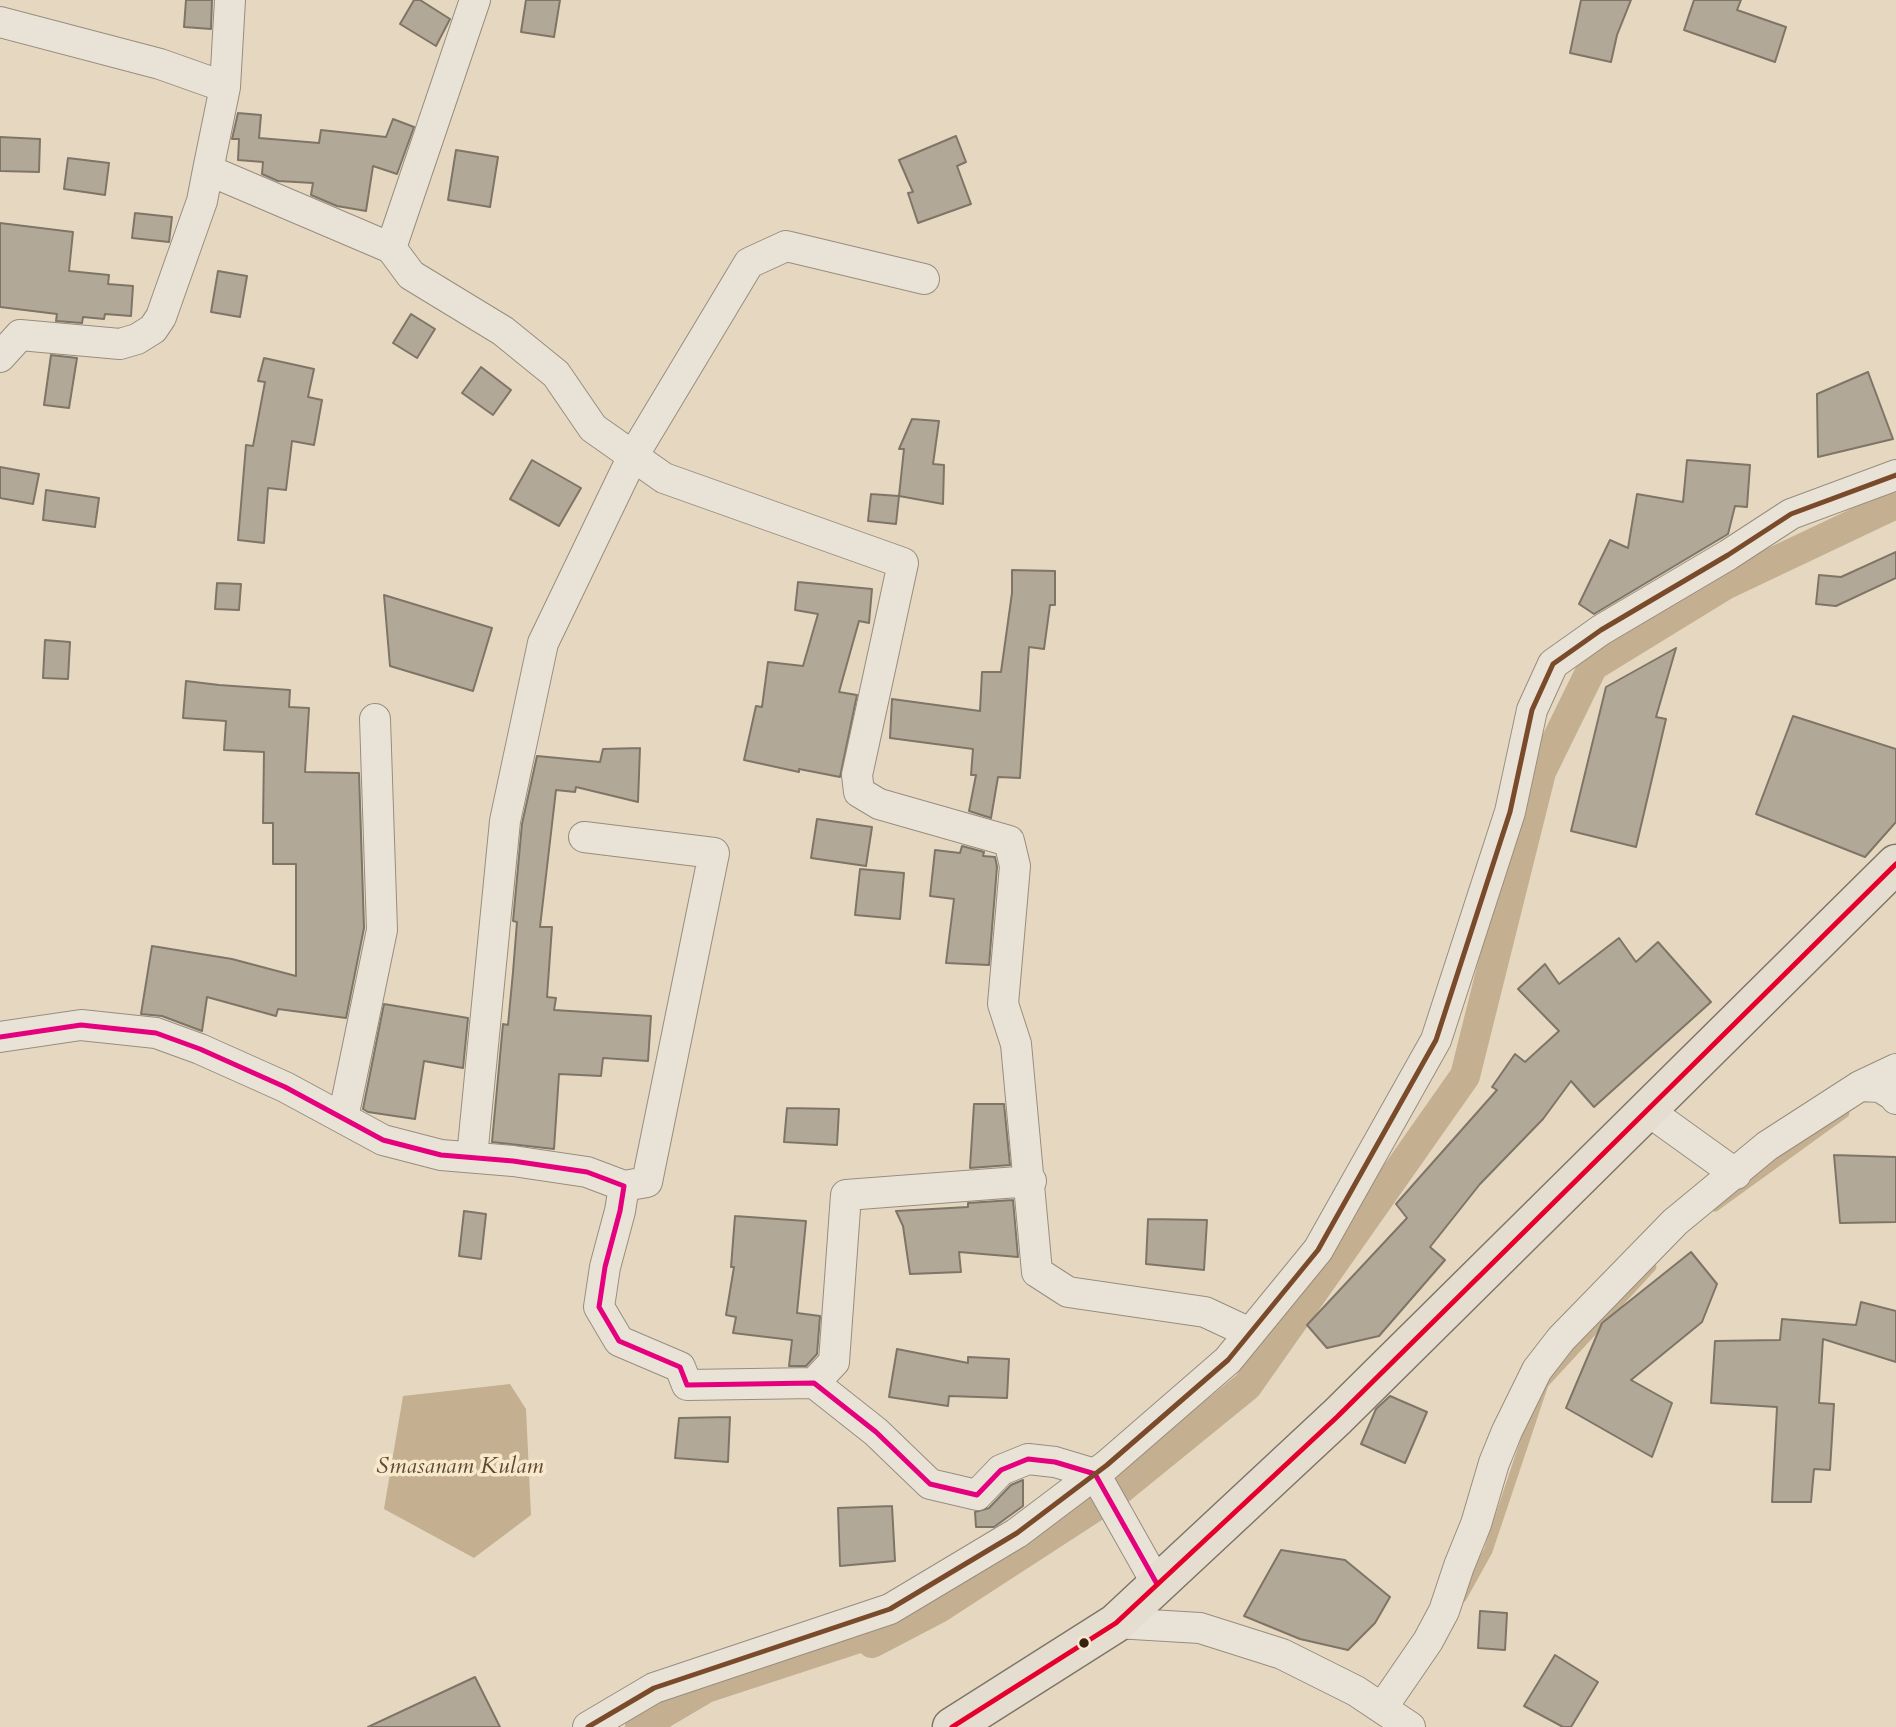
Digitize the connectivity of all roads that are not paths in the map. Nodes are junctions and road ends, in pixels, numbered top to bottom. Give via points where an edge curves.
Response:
1 (230, 0) edge
2 (475, 0) edge
3 (0, 22) edge
4 (225, 87) junction
5 (208, 170) junction
6 (391, 248) junction
7 (924, 279) dead end
8 (0, 357) edge
9 (634, 456) junction
10 (1896, 475) edge
11 (375, 719) dead end
12 (584, 837) dead end
13 (1896, 864) edge
14 (0, 1037) edge
15 (1896, 1069) edge
16 (1860, 1086) junction
17 (1896, 1099) edge
18 (1647, 1110) junction
19 (343, 1118) junction
20 (472, 1157) junction
21 (1736, 1174) junction
22 (1031, 1181) junction
23 (624, 1186) junction
24 (1250, 1333) junction
25 (814, 1383) junction
26 (1095, 1474) junction
27 (1157, 1584) junction
28 (1116, 1623) junction
29 (1382, 1708) junction
30 (588, 1727) edge
31 (952, 1727) edge
32 (1410, 1727) edge

1 - 4 street
2 - 6 street
3 - 4 street via 160,64
4 - 5 street
5 - 6 street
5 - 8 street via 198,213 153,329 120,344 20,335
6 - 9 street via 411,275 503,331 556,374 593,428
7 - 9 street via 786,246 749,263
9 - 20 street via 543,643 505,821
9 - 22 street via 664,478 903,563 857,775 859,792 879,804 1009,841 1015,866 1003,1004 1016,1044
10 - 24 street via 1791,514 1553,664 1532,710 1510,812 1436,1040 1318,1250
11 - 19 street via 382,930
12 - 23 street via 714,853 647,1182
13 - 18 main road
14 - 19 street via 81,1025 156,1033 285,1087
15 - 16 street
16 - 17 street via 1880,1087
16 - 21 street via 1767,1146
18 - 21 street
18 - 27 main road via 1337,1417
19 - 20 street via 383,1140 441,1155
20 - 23 street via 587,1172
21 - 29 street via 1675,1222 1561,1339 1537,1370 1494,1463 1444,1611
22 - 24 street via 1037,1272 1068,1292 1205,1312
22 - 25 street via 846,1195 834,1362
23 - 25 street via 599,1307 620,1341 680,1367 687,1385
24 - 26 street via 1228,1360
25 - 26 street via 876,1432 930,1485 977,1495 1002,1470 1028,1459
26 - 27 street
26 - 30 street via 1017,1533 890,1609 654,1688
27 - 28 main road
28 - 29 street via 1200,1628 1282,1654
28 - 31 main road
29 - 32 street

